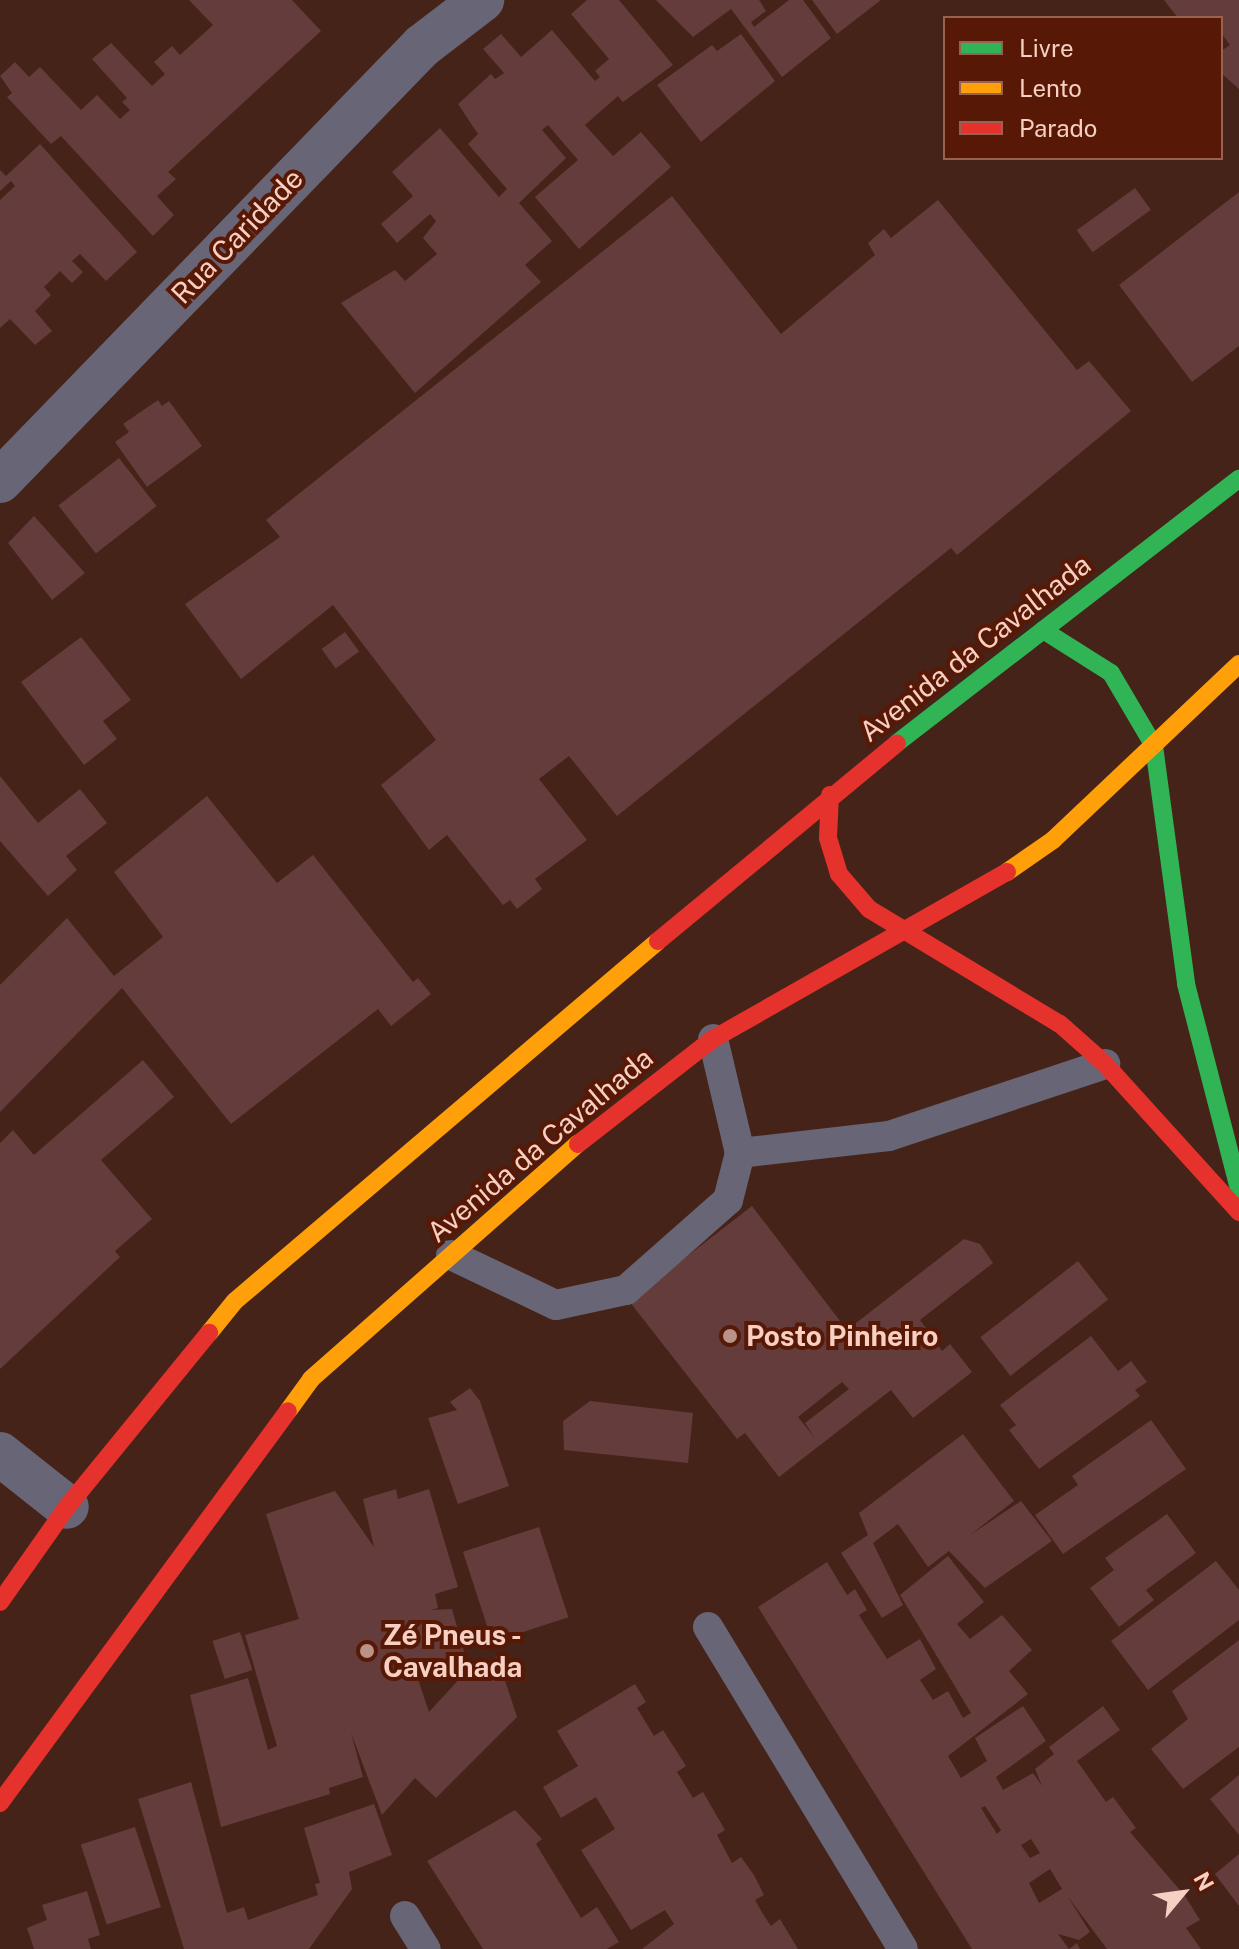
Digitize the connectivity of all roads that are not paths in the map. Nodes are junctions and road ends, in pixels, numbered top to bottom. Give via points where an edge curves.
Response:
1 (482, 0) edge
2 (1239, 479) edge
3 (0, 481) edge
4 (1043, 630) junction
5 (1239, 664) edge
6 (1154, 746) junction
7 (830, 795) junction
8 (901, 930) junction
9 (713, 1039) junction
10 (1105, 1064) junction
11 (740, 1153) junction
12 (1239, 1189) edge
13 (1239, 1212) edge
14 (451, 1255) junction
15 (0, 1454) edge
16 (67, 1507) junction
17 (7, 1577) edge
18 (708, 1627) dead end
19 (0, 1803) edge
20 (405, 1916) dead end
21 (426, 1949) edge
22 (903, 1949) edge

1 - 3 street, Rua Caridade via 422,46
2 - 4 main road, Avenida da Cavalhada
4 - 6 main road via 1111,673
4 - 7 main road, Avenida da Cavalhada
5 - 6 main road, Avenida da Cavalhada
6 - 8 main road, Avenida da Cavalhada via 1053,840 982,889
6 - 12 main road via 1186,984
7 - 8 main road via 828,838 839,874 869,909
7 - 16 main road, Avenida da Cavalhada via 235,1301
8 - 9 main road, Avenida da Cavalhada
8 - 10 main road via 1060,1024
9 - 11 lane
9 - 14 main road, Avenida da Cavalhada via 549,1167
10 - 11 lane via 889,1136
10 - 13 main road
11 - 14 lane via 728,1200 626,1290 556,1305
14 - 19 main road, Avenida da Cavalhada via 311,1379
15 - 16 street
16 - 17 main road, Avenida da Cavalhada
18 - 22 lane
20 - 21 lane

